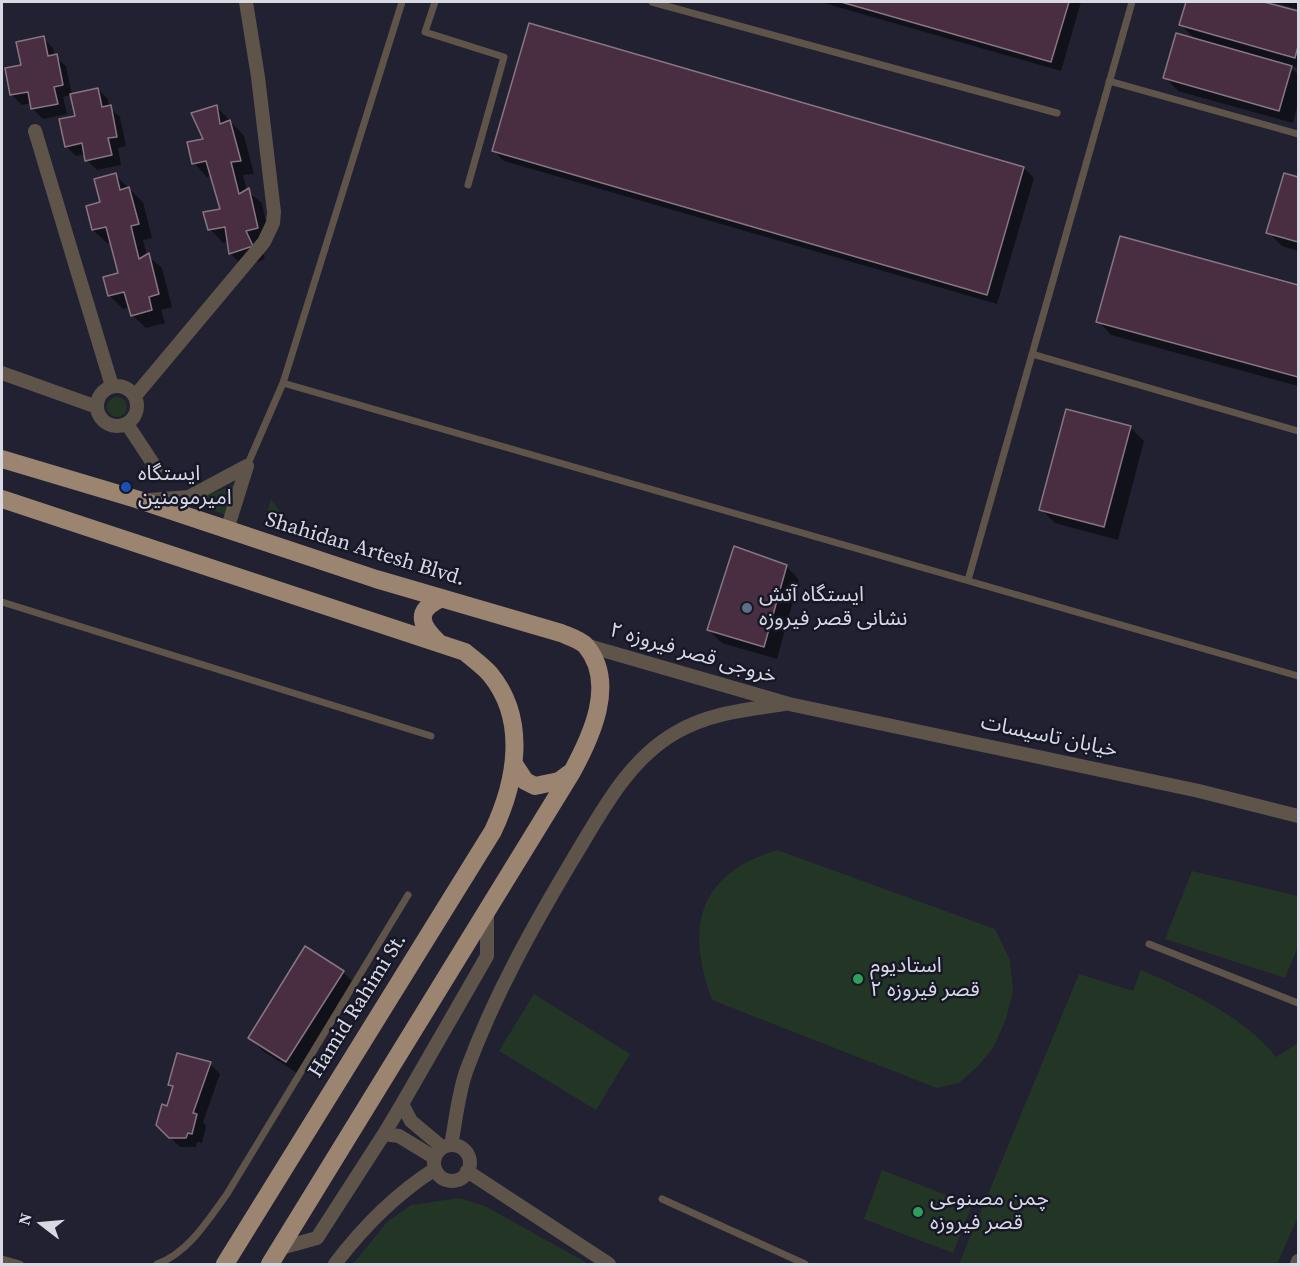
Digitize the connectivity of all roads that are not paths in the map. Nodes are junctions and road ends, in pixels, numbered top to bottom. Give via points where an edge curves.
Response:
1 (246, 2) edge
2 (402, 2) edge
3 (435, 2) edge
4 (652, 2) edge
5 (1132, 2) edge
6 (1109, 81) junction
7 (1057, 113) dead end
8 (35, 131) dead end
9 (1299, 134) edge
10 (468, 185) dead end
11 (1032, 354) junction
12 (2, 373) edge
13 (283, 383) junction
14 (112, 386) junction
15 (135, 396) junction
16 (97, 407) junction
17 (127, 424) junction
18 (1299, 431) edge
19 (2, 459) edge
20 (247, 466) junction
21 (156, 468) dead end
22 (2, 499) edge
23 (136, 500) junction
24 (227, 530) junction
25 (968, 580) junction
26 (442, 598) junction
27 (2, 602) edge
28 (438, 642) junction
29 (585, 645) junction
30 (1299, 676) edge
31 (789, 704) junction
32 (431, 736) dead end
33 (514, 764) junction
34 (573, 772) junction
35 (1299, 816) edge
36 (408, 895) dead end
37 (487, 912) junction
38 (1149, 944) dead end
39 (1299, 1003) edge
40 (402, 1104) junction
41 (384, 1134) junction
42 (441, 1154) junction
43 (467, 1171) junction
44 (662, 1198) dead end
45 (281, 1248) junction
46 (2, 1259) edge
47 (20, 1264) edge
48 (158, 1264) edge
49 (225, 1264) edge
50 (270, 1264) edge
51 (335, 1264) edge
52 (609, 1264) edge
53 (805, 1264) edge

1 - 15 street via 273,199 273,224 264,242
2 - 13 lane
3 - 10 lane via 425,32 504,57
4 - 7 lane
5 - 6 lane
6 - 9 lane
6 - 11 lane
8 - 14 street
11 - 18 lane
11 - 25 lane
12 - 16 street
13 - 20 lane
13 - 25 lane
14 - 15 street via 125,387
14 - 16 street via 101,394
15 - 17 street via 136,415
16 - 17 street via 107,424
17 - 21 street
19 - 23 main road, Shahidan Artesh Blvd.
20 - 23 street via 189,497
20 - 24 street
22 - 28 main road
23 - 24 main road, Shahidan Artesh Blvd.
24 - 26 main road, Shahidan Artesh Blvd.
25 - 30 lane
26 - 28 main road via 423,612 422,621
26 - 29 main road, Shahidan Artesh Blvd. via 561,633
27 - 32 lane
28 - 33 main road via 465,652 490,674 505,700 515,736
29 - 31 street, خروجی قصر فیروزه ۲
29 - 34 main road via 597,669 599,710
31 - 35 street, خیابان تاسیسات
31 - 42 street via 710,716 674,734 638,763 607,802 552,894 491,1009 466,1072
33 - 34 main road via 525,781 535,786 559,781
33 - 49 main road, Hamid Rahimi St. via 504,806 493,831
34 - 37 main road
36 - 48 lane via 227,1194 199,1232 169,1260
37 - 40 street via 487,956
37 - 45 main road
38 - 39 lane
40 - 41 street
40 - 42 street via 411,1121
41 - 42 street via 399,1136
41 - 45 street via 317,1238
42 - 43 street via 463,1149 469,1159
42 - 43 street via 442,1178 453,1180
42 - 51 street via 366,1226
43 - 52 street
44 - 53 lane
45 - 50 main road
46 - 47 lane

